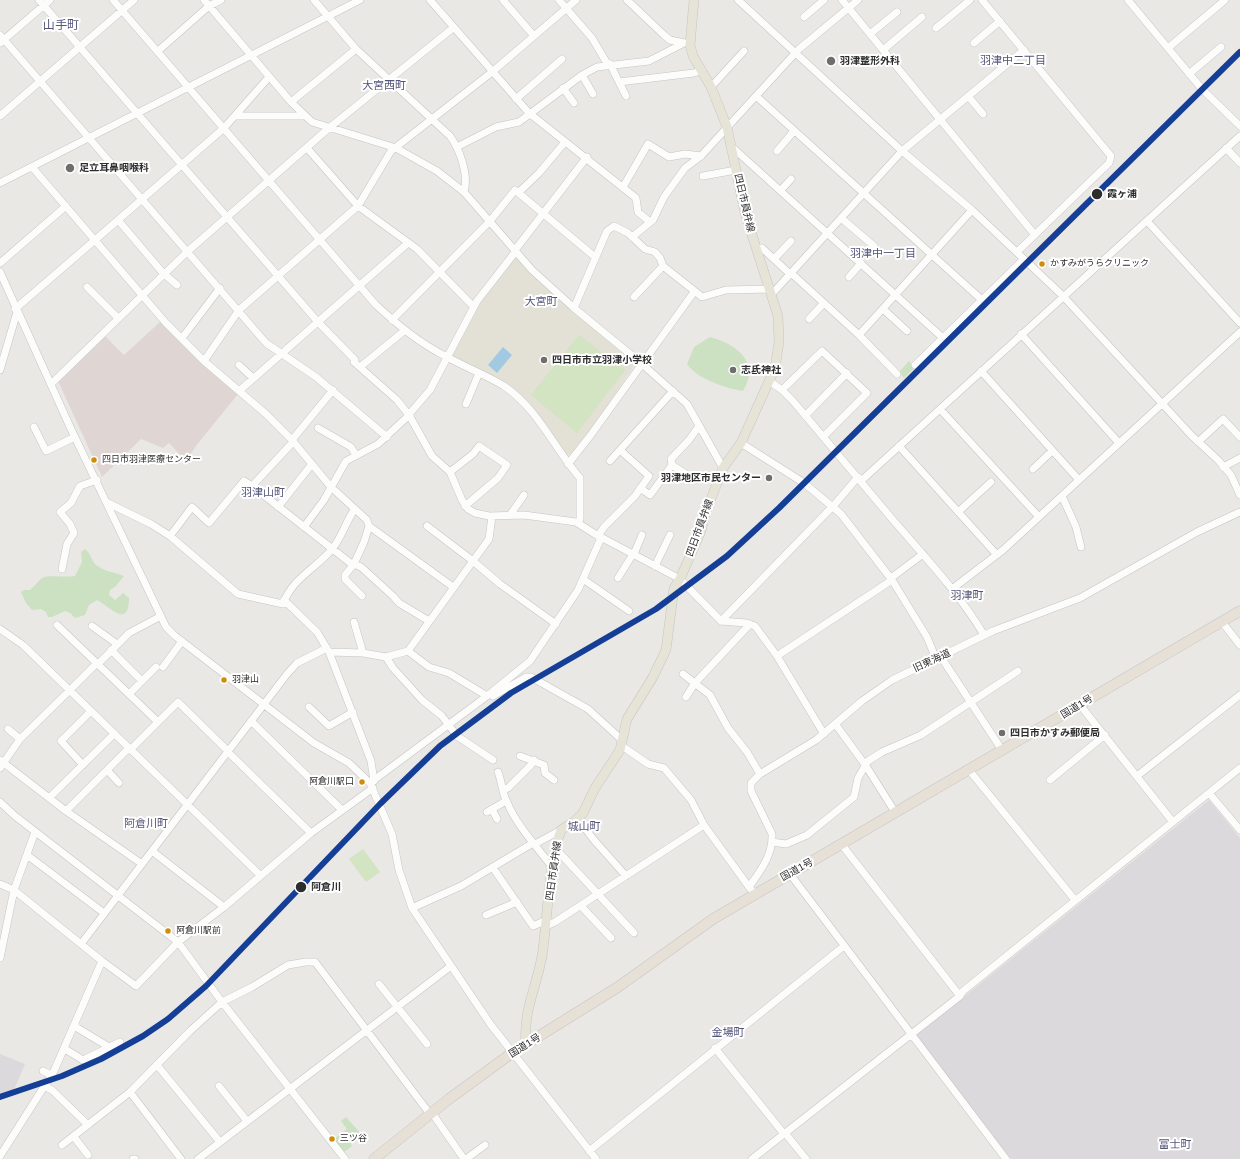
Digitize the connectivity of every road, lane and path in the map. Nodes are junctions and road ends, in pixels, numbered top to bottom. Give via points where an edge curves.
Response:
1 (50, 0) edge
2 (113, 0) edge
3 (134, 0) edge
4 (204, 0) edge
5 (220, 0) edge
6 (314, 0) edge
7 (360, 0) edge
8 (430, 0) edge
9 (503, 0) edge
10 (559, 0) edge
11 (576, 0) edge
12 (627, 0) edge
13 (694, 0) edge
14 (738, 0) edge
15 (824, 0) edge
16 (842, 0) edge
17 (858, 0) edge
18 (970, 0) edge
19 (982, 0) edge
20 (1128, 0) edge
21 (1225, 0) edge
22 (41, 3) edge
23 (209, 6) junction
24 (566, 8) junction
25 (848, 8) junction
26 (122, 11) junction
27 (897, 12) dead end
28 (328, 16) junction
29 (804, 17) dead end
30 (922, 17) dead end
31 (1000, 21) junction
32 (453, 28) junction
33 (936, 28) dead end
34 (870, 34) junction
35 (534, 36) junction
36 (1, 39) edge
37 (974, 43) dead end
38 (687, 44) junction
39 (80, 47) junction
40 (1222, 47) dead end
41 (1168, 48) junction
42 (356, 49) junction
43 (883, 50) junction
44 (1024, 50) junction
45 (158, 51) junction
46 (744, 51) dead end
47 (796, 52) junction
48 (251, 55) junction
49 (562, 58) dead end
50 (609, 64) junction
51 (702, 70) junction
52 (492, 72) junction
53 (1189, 74) junction
54 (582, 76) junction
55 (269, 77) junction
56 (388, 80) junction
57 (40, 81) junction
58 (619, 82) junction
59 (711, 87) junction
60 (188, 88) junction
61 (564, 88) junction
62 (593, 94) dead end
63 (626, 96) dead end
64 (756, 96) junction
65 (968, 96) junction
66 (516, 99) junction
67 (291, 102) junction
68 (574, 103) dead end
69 (529, 113) junction
70 (137, 114) junction
71 (983, 114) dead end
72 (0, 116) edge
73 (235, 116) junction
74 (304, 116) junction
75 (432, 119) junction
76 (940, 119) junction
77 (1240, 126) edge
78 (727, 127) junction
79 (224, 128) junction
80 (329, 128) junction
81 (794, 131) junction
82 (1240, 136) edge
83 (90, 138) junction
84 (565, 142) junction
85 (457, 147) junction
86 (732, 147) junction
87 (307, 148) junction
88 (396, 148) junction
89 (1226, 148) junction
90 (777, 151) dead end
91 (902, 151) junction
92 (701, 156) junction
93 (587, 157) junction
94 (1240, 163) edge
95 (182, 165) junction
96 (32, 167) junction
97 (736, 170) junction
98 (703, 176) dead end
99 (269, 180) junction
100 (791, 180) dead end
101 (0, 183) edge
102 (623, 187) junction
103 (781, 190) junction
104 (464, 192) junction
105 (518, 192) junction
106 (863, 193) junction
107 (142, 199) junction
108 (66, 206) junction
109 (358, 206) junction
110 (972, 210) junction
111 (543, 213) junction
112 (227, 217) junction
113 (841, 218) junction
114 (118, 220) junction
115 (490, 221) junction
116 (1147, 221) junction
117 (650, 222) junction
118 (828, 233) junction
119 (1036, 235) junction
120 (632, 237) junction
121 (95, 240) junction
122 (320, 240) junction
123 (791, 241) dead end
124 (408, 243) junction
125 (874, 246) dead end
126 (762, 248) dead end
127 (188, 251) junction
128 (515, 251) junction
129 (1017, 252) junction
130 (932, 255) junction
131 (595, 257) junction
132 (774, 259) junction
133 (1024, 259) junction
134 (0, 263) edge
135 (861, 263) junction
136 (663, 266) junction
137 (0, 272) edge
138 (441, 272) junction
139 (164, 273) junction
140 (791, 273) junction
141 (278, 276) junction
142 (849, 277) dead end
143 (177, 285) dead end
144 (87, 286) dead end
145 (359, 286) junction
146 (220, 288) junction
147 (694, 292) junction
148 (770, 292) junction
149 (143, 294) junction
150 (896, 296) junction
151 (1063, 296) junction
152 (634, 297) dead end
153 (982, 300) junction
154 (824, 303) junction
155 (473, 306) junction
156 (574, 308) junction
157 (16, 310) junction
158 (239, 310) junction
159 (883, 310) junction
160 (118, 318) junction
161 (809, 319) dead end
162 (392, 320) junction
163 (318, 322) junction
164 (1240, 323) edge
165 (404, 331) junction
166 (907, 331) dead end
167 (1240, 332) edge
168 (1021, 334) junction
169 (859, 335) junction
170 (182, 338) junction
171 (943, 338) junction
172 (282, 353) junction
173 (446, 357) junction
174 (204, 361) junction
175 (641, 363) junction
176 (239, 365) dead end
177 (914, 365) dead end
178 (360, 367) junction
179 (0, 370) edge
180 (981, 371) junction
181 (479, 373) junction
182 (847, 373) junction
183 (897, 374) dead end
184 (253, 378) junction
185 (769, 381) junction
186 (50, 384) junction
187 (333, 390) junction
188 (782, 390) junction
189 (239, 391) junction
190 (674, 391) junction
191 (1162, 403) junction
192 (466, 404) dead end
193 (940, 409) junction
194 (409, 415) junction
195 (806, 416) junction
196 (700, 426) junction
197 (34, 427) dead end
198 (318, 428) dead end
199 (824, 436) junction
200 (75, 437) junction
201 (387, 437) junction
202 (1240, 437) edge
203 (293, 441) junction
204 (1198, 442) junction
205 (741, 443) junction
206 (1119, 443) junction
207 (898, 446) junction
208 (621, 451) junction
209 (1052, 451) junction
210 (356, 455) junction
211 (1240, 458) edge
212 (610, 461) dead end
213 (312, 464) junction
214 (568, 464) junction
215 (672, 465) junction
216 (1224, 467) junction
217 (724, 468) junction
218 (1033, 469) dead end
219 (450, 472) junction
220 (860, 479) junction
221 (97, 480) junction
222 (695, 480) dead end
223 (1079, 480) junction
224 (991, 482) dead end
225 (252, 486) junction
226 (331, 487) junction
227 (640, 488) junction
228 (524, 495) dead end
229 (1240, 495) edge
230 (1062, 496) junction
231 (108, 503) junction
232 (465, 506) junction
233 (833, 506) junction
234 (278, 507) junction
235 (354, 510) junction
236 (958, 512) junction
237 (1240, 512) edge
238 (510, 515) junction
239 (492, 516) junction
240 (1039, 517) junction
241 (578, 523) junction
242 (368, 526) junction
243 (427, 526) dead end
244 (304, 527) junction
245 (642, 535) dead end
246 (670, 535) dead end
247 (170, 536) junction
248 (600, 537) junction
249 (1081, 547) dead end
250 (332, 549) junction
251 (633, 554) junction
252 (923, 554) junction
253 (997, 555) junction
254 (473, 561) junction
255 (354, 564) junction
256 (655, 566) junction
257 (62, 569) dead end
258 (618, 578) dead end
259 (583, 579) junction
260 (680, 579) junction
261 (891, 579) junction
262 (453, 587) junction
263 (952, 589) junction
264 (362, 596) dead end
265 (284, 600) junction
266 (629, 611) dead end
267 (1240, 612) edge
268 (161, 616) junction
269 (721, 620) junction
270 (429, 621) junction
271 (354, 622) dead end
272 (1222, 622) junction
273 (556, 624) junction
274 (750, 624) junction
275 (58, 625) dead end
276 (92, 626) dead end
277 (0, 629) edge
278 (984, 635) junction
279 (182, 641) junction
280 (117, 644) junction
281 (1240, 645) edge
282 (111, 650) junction
283 (328, 650) junction
284 (408, 651) junction
285 (363, 653) junction
286 (777, 656) junction
287 (386, 657) junction
288 (939, 658) junction
289 (97, 663) junction
290 (1018, 671) dead end
291 (683, 674) dead end
292 (142, 681) junction
293 (695, 682) junction
294 (70, 690) junction
295 (129, 694) junction
296 (489, 694) junction
297 (1240, 696) edge
298 (686, 697) dead end
299 (971, 702) junction
300 (265, 704) junction
301 (1080, 705) junction
302 (309, 707) dead end
303 (91, 711) junction
304 (353, 712) junction
305 (158, 722) junction
306 (251, 722) junction
307 (448, 724) junction
308 (836, 725) junction
309 (8, 729) dead end
310 (114, 734) junction
311 (824, 734) junction
312 (1105, 735) junction
313 (20, 739) junction
314 (622, 743) junction
315 (130, 749) junction
316 (1002, 750) junction
317 (228, 752) junction
318 (520, 756) dead end
319 (494, 760) dead end
320 (534, 760) junction
321 (1, 763) edge
322 (83, 765) junction
323 (864, 765) junction
324 (1240, 768) edge
325 (107, 770) junction
326 (969, 770) junction
327 (498, 772) dead end
328 (760, 774) junction
329 (1137, 776) junction
330 (554, 780) dead end
331 (1050, 780) dead end
332 (119, 783) dead end
333 (372, 784) junction
334 (504, 789) junction
335 (1209, 792) junction
336 (49, 798) junction
337 (506, 801) junction
338 (0, 802) edge
339 (187, 805) junction
340 (342, 810) junction
341 (66, 811) junction
342 (895, 812) junction
343 (497, 818) dead end
344 (578, 819) junction
345 (1173, 822) junction
346 (704, 825) junction
347 (561, 830) junction
348 (1240, 830) edge
349 (35, 832) junction
350 (311, 832) junction
351 (772, 842) junction
352 (534, 844) junction
353 (842, 845) junction
354 (556, 849) junction
355 (152, 851) junction
356 (27, 854) junction
357 (142, 864) junction
358 (493, 868) junction
359 (553, 868) junction
360 (790, 874) junction
361 (260, 875) junction
362 (626, 876) junction
363 (0, 884) edge
364 (14, 890) junction
365 (752, 890) junction
366 (598, 894) junction
367 (118, 895) junction
368 (1075, 900) junction
369 (517, 902) junction
370 (224, 906) junction
371 (581, 906) junction
372 (412, 908) junction
373 (104, 913) junction
374 (486, 914) dead end
375 (547, 923) junction
376 (634, 933) dead end
377 (611, 938) dead end
378 (178, 942) junction
379 (81, 944) junction
380 (844, 946) junction
381 (0, 958) edge
382 (102, 961) junction
383 (451, 966) junction
384 (379, 984) dead end
385 (960, 996) junction
386 (222, 1002) junction
387 (398, 1008) junction
388 (74, 1026) junction
389 (367, 1030) junction
390 (911, 1034) junction
391 (120, 1042) dead end
392 (426, 1044) dead end
393 (526, 1045) junction
394 (109, 1047) junction
395 (715, 1048) junction
396 (65, 1049) junction
397 (512, 1053) junction
398 (156, 1065) junction
399 (43, 1071) dead end
400 (51, 1075) junction
401 (219, 1086) dead end
402 (46, 1087) junction
403 (291, 1089) junction
404 (130, 1092) junction
405 (431, 1114) junction
406 (247, 1121) junction
407 (88, 1125) junction
408 (785, 1134) junction
409 (74, 1137) junction
410 (220, 1142) junction
411 (62, 1145) dead end
412 (485, 1145) dead end
413 (88, 1155) dead end
414 (0, 1156) edge
415 (592, 1156) edge
416 (181, 1159) edge
417 (198, 1159) edge
418 (345, 1159) edge
419 (374, 1159) edge
420 (465, 1159) edge
421 (752, 1159) edge
422 (806, 1159) edge
423 (1006, 1159) edge

1 - 22 street
2 - 26 street
3 - 26 street
4 - 23 street
5 - 23 street
6 - 28 street
7 - 28 street
8 - 32 street
9 - 35 street
10 - 24 street
11 - 24 street
12 - 38 street via 670,40
13 - 38 main road, 四日市員弁線
14 - 47 street
15 - 29 street
16 - 25 street
17 - 25 street
18 - 33 street
19 - 31 street
20 - 41 street
21 - 41 street
22 - 36 street
22 - 39 street
23 - 45 street
23 - 48 street
24 - 35 street
24 - 50 street via 592,38
25 - 34 street
25 - 47 street
26 - 39 street
26 - 45 street
27 - 34 street
28 - 42 street
28 - 48 street
30 - 43 street
31 - 37 street
31 - 44 street
32 - 52 street
32 - 56 street
34 - 43 street
35 - 52 street
36 - 57 street
38 - 50 street via 649,61
38 - 51 main road, 四日市員弁線
39 - 57 street
39 - 70 street
40 - 53 street
41 - 53 street
42 - 56 street
42 - 67 street
43 - 76 street
44 - 65 street
44 - 119 street via 1109,153 1111,159
45 - 60 street
46 - 59 street
47 - 64 street
47 - 91 street
48 - 55 street
48 - 60 street
49 - 66 street
50 - 54 street via 597,67
50 - 58 street
51 - 58 street
51 - 59 main road, 四日市員弁線
52 - 66 street
52 - 75 street
53 - 77 street
54 - 61 street
54 - 62 street
55 - 67 street
55 - 73 street
56 - 75 street
56 - 80 street
57 - 72 street
57 - 83 street
58 - 63 street
59 - 78 main road, 四日市員弁線
60 - 70 street
60 - 79 street
61 - 68 street
61 - 69 street
64 - 78 street
64 - 81 street
65 - 71 street
65 - 76 street
66 - 69 street
67 - 74 street
69 - 84 street
69 - 85 street via 519,122 496,127
70 - 83 street
70 - 95 street
73 - 74 street
73 - 79 street
74 - 80 street via 317,125
75 - 85 street via 450,136
75 - 88 street
76 - 91 street
76 - 119 street
78 - 86 main road, 四日市員弁線
78 - 92 street
79 - 95 street
79 - 99 street
80 - 87 street
80 - 88 street
81 - 90 street
81 - 106 street
82 - 89 street
83 - 96 street
83 - 107 street
84 - 93 street
84 - 105 street via 539,173
85 - 104 street via 466,180
86 - 97 main road, 四日市員弁線
86 - 103 street
87 - 99 street
87 - 109 street
88 - 104 street via 437,171
88 - 109 street via 391,151
89 - 94 street
89 - 116 street
91 - 106 street
91 - 110 street
92 - 102 street via 686,154 669,157 648,144
92 - 117 street via 685,168
93 - 102 street
93 - 111 street
95 - 107 street
95 - 112 street
96 - 101 street
96 - 108 street
97 - 98 street
97 - 148 main road, 四日市員弁線 via 744,213
99 - 112 street
99 - 122 street
100 - 103 street
102 - 117 street via 636,198 638,212
103 - 118 street
104 - 115 street
105 - 111 street
105 - 115 street via 515,190
106 - 113 street
106 - 130 street
107 - 114 street
107 - 127 street
108 - 121 street
108 - 134 street
109 - 122 street
109 - 124 street
110 - 129 street
110 - 130 street
111 - 128 street
111 - 131 street
112 - 127 street
112 - 141 street
113 - 118 street
113 - 125 street
114 - 121 street
114 - 139 street
115 - 128 street
115 - 138 street
116 - 151 street
116 - 164 street
117 - 120 street
118 - 135 street
118 - 140 street
119 - 129 street
120 - 131 street via 617,226 611,226
120 - 136 street via 645,249 655,252
121 - 149 street
121 - 157 street
122 - 141 street
122 - 145 street
123 - 132 street
124 - 138 street
124 - 145 street
126 - 132 street
127 - 139 street
127 - 146 street
128 - 155 street
128 - 156 street
129 - 133 street
130 - 150 street
130 - 153 street
131 - 156 street
132 - 140 street
133 - 151 street
133 - 153 street
135 - 142 street
135 - 150 street
136 - 147 street
136 - 152 street
137 - 157 street
138 - 155 street
138 - 162 street
139 - 143 street
139 - 149 street
140 - 148 street
140 - 154 street
141 - 158 street
141 - 163 street
144 - 160 street
145 - 162 street
145 - 163 street
146 - 158 street
146 - 170 street
147 - 148 street via 702,297 726,290
147 - 175 street
148 - 185 main road, 四日市員弁線 via 778,316 779,337 777,360
149 - 160 street
149 - 170 street
150 - 159 street
150 - 171 street
151 - 168 street
151 - 191 street
153 - 171 street
154 - 161 street
154 - 169 street
155 - 173 street
156 - 175 street
157 - 179 street
157 - 186 street
158 - 172 street via 266,342
158 - 174 street
159 - 166 street
159 - 169 street
160 - 186 street
162 - 165 street
163 - 172 street
163 - 178 street
165 - 173 street
165 - 178 street
167 - 191 street
168 - 180 street
168 - 206 street
169 - 183 street
170 - 174 street
171 - 177 street
172 - 184 street
172 - 187 street
173 - 181 street
173 - 194 street via 430,390
174 - 189 street
175 - 190 street
175 - 214 street
176 - 184 street
178 - 194 street via 397,400
180 - 193 street
180 - 209 street
181 - 192 street
181 - 214 street via 504,386 529,410 555,442
182 - 188 street via 822,352
182 - 195 street
182 - 199 street via 867,393
184 - 189 street
185 - 188 street
185 - 205 main road, 四日市員弁線
186 - 200 street
187 - 201 street
187 - 203 street
188 - 195 street
189 - 203 street
190 - 196 street via 687,404
190 - 208 street
191 - 204 street
191 - 206 street
193 - 207 street
193 - 240 street
194 - 201 street
194 - 219 street via 432,456
195 - 199 street
196 - 215 street via 671,459
196 - 217 street
197 - 200 street via 46,451
198 - 210 street via 351,447
199 - 220 street
200 - 221 street
201 - 210 street
202 - 204 street via 1224,419
203 - 213 street
203 - 225 street
204 - 216 street
205 - 217 main road, 四日市員弁線
205 - 233 street via 804,483
206 - 223 street
207 - 220 street
207 - 236 street
208 - 212 street
208 - 227 street via 649,476
209 - 218 street
209 - 223 street
210 - 226 street via 346,461
211 - 216 street
213 - 226 street
213 - 234 street
214 - 241 street via 580,478
215 - 222 street
215 - 227 street via 650,496
216 - 229 street
217 - 260 main road, 四日市員弁線
219 - 232 street
219 - 232 street via 479,446 507,465 498,478
220 - 233 street
220 - 252 street
221 - 231 street
221 - 257 street via 80,486 72,502 60,512 74,533 66,544
223 - 230 street
224 - 236 street
225 - 234 street
225 - 247 street via 244,481 209,523 192,507
226 - 235 street
226 - 244 street
227 - 248 street
228 - 238 street
230 - 240 street
230 - 249 street via 1076,527
231 - 247 street
231 - 268 street
232 - 239 street via 475,513
233 - 261 street via 856,531
233 - 269 street
234 - 244 street
235 - 242 street via 367,520
235 - 250 street
236 - 253 street
237 - 278 street, 旧東海道 via 1197,532 1080,598
238 - 239 street
238 - 241 street
239 - 254 street via 489,539
240 - 253 street
241 - 248 street
242 - 255 street
242 - 262 street
243 - 254 street
244 - 250 street
245 - 251 street
246 - 256 street
247 - 265 street via 238,594 283,604
248 - 251 street
248 - 259 street
250 - 255 street
250 - 265 street via 292,586
251 - 256 street
251 - 258 street
252 - 261 street
252 - 263 street
253 - 263 street
254 - 262 street
254 - 273 street
255 - 264 street via 345,575 345,579
255 - 270 street via 361,567 399,603
256 - 260 street
259 - 266 street
259 - 273 street
260 - 269 street
260 - 314 main road, 四日市員弁線 via 673,592 665,654 627,719
261 - 286 street
261 - 288 street
262 - 270 street
263 - 278 street
265 - 283 street via 317,632
267 - 272 highway, 国道1号
268 - 279 street via 166,626
268 - 280 street via 129,633
269 - 274 street
270 - 284 street
271 - 285 street
272 - 281 street
272 - 301 highway, 国道1号
273 - 296 street via 530,661
274 - 286 street via 755,626
274 - 293 street
275 - 289 street
276 - 280 street
277 - 294 street via 23,645
278 - 288 street, 旧東海道
279 - 292 street via 159,667
279 - 300 street
280 - 282 street
282 - 289 street
282 - 292 street
283 - 285 street
283 - 300 street via 297,663
283 - 304 street
284 - 287 street
284 - 296 street via 430,667 456,676
285 - 287 street
286 - 311 street
287 - 307 street via 393,668
288 - 299 street
288 - 308 street, 旧東海道 via 892,680 862,701
289 - 294 street
289 - 295 street
290 - 299 street
291 - 293 street
292 - 295 street
293 - 298 street
293 - 328 street via 710,695 728,728
294 - 303 street
294 - 313 street
295 - 305 street
296 - 307 street
296 - 314 street via 492,696 526,677 531,677 588,709
297 - 329 street
299 - 316 street
299 - 323 street via 921,735 882,752
300 - 306 street
300 - 333 street via 314,743 355,767
301 - 312 street
301 - 316 highway, 国道1号
302 - 304 street via 328,726
303 - 310 street
303 - 322 street via 61,741
304 - 333 street via 371,761
305 - 315 street
305 - 317 street via 178,702
306 - 317 street
306 - 340 street
307 - 319 street via 457,736
307 - 333 street
308 - 311 street, 旧東海道
308 - 323 street
309 - 313 street
310 - 315 street
310 - 322 street
311 - 328 street, 旧東海道
312 - 329 street
312 - 331 street
313 - 321 street
314 - 344 main road, 四日市員弁線 via 615,760 595,788 584,813
314 - 346 street via 648,764 664,768 691,800
315 - 325 street
315 - 339 street
316 - 326 highway, 国道1号
317 - 339 street
317 - 350 street
318 - 320 street
320 - 330 street via 544,765 545,773
320 - 334 street via 508,788
321 - 336 street
322 - 336 street
323 - 342 street
323 - 351 street via 854,797 803,838 786,844
324 - 335 street
325 - 332 street
325 - 341 street
326 - 342 highway, 国道1号
326 - 368 street
327 - 334 street
328 - 351 street, 旧東海道 via 752,783 751,791 772,834
329 - 345 street
333 - 340 street
333 - 372 street via 392,834 399,870
334 - 337 street
335 - 345 street
335 - 348 street
336 - 341 street
337 - 343 street via 489,811
337 - 352 street
338 - 349 street
339 - 355 street
339 - 361 street
340 - 350 street
341 - 357 street
342 - 353 highway, 国道1号
344 - 347 main road, 四日市員弁線
344 - 362 street
345 - 368 street
346 - 362 street
346 - 365 street
347 - 352 street
347 - 354 main road, 四日市員弁線
349 - 356 street
349 - 367 street
350 - 361 street
351 - 365 street via 766,862
352 - 358 street
352 - 359 street
353 - 360 highway, 国道1号
353 - 385 street
354 - 359 main road, 四日市員弁線
354 - 366 street
355 - 357 street
355 - 370 street
356 - 364 street
356 - 373 street
357 - 367 street
358 - 369 street
358 - 372 street
359 - 375 main road, 四日市員弁線
360 - 365 highway, 国道1号
360 - 380 street
361 - 370 street
362 - 366 street
363 - 364 street
364 - 379 street
364 - 381 street
365 - 393 highway, 国道1号 via 618,987
366 - 371 street
366 - 376 street
367 - 373 street
367 - 378 street
368 - 385 street
369 - 374 street
369 - 375 street via 533,926
370 - 378 street
371 - 375 street via 555,922
371 - 377 street
372 - 383 street
373 - 379 street
375 - 393 main road, 四日市員弁線 via 526,1019
378 - 382 street via 136,986
378 - 386 street
379 - 382 street
380 - 390 street
380 - 395 street
382 - 388 street
383 - 387 street
383 - 397 street
384 - 387 street
385 - 390 street
386 - 389 street via 288,965 315,962
386 - 398 street
386 - 403 street
387 - 389 street
387 - 392 street
388 - 394 street
388 - 396 street
389 - 403 street
389 - 405 street
390 - 408 street
390 - 423 street
391 - 394 street
393 - 397 highway, 国道1号
394 - 396 street via 83,1060
395 - 408 street
395 - 415 street
396 - 400 street
397 - 405 highway, 国道1号
397 - 415 street
398 - 404 street
398 - 410 street
399 - 400 street
400 - 402 street
401 - 406 street
402 - 407 street
402 - 414 street
403 - 406 street
403 - 418 street
404 - 407 street
404 - 416 street
405 - 419 highway, 国道1号
405 - 420 street
406 - 410 street
407 - 409 street
408 - 421 street
408 - 422 street
409 - 411 street
409 - 413 street
410 - 417 street
412 - 420 street

